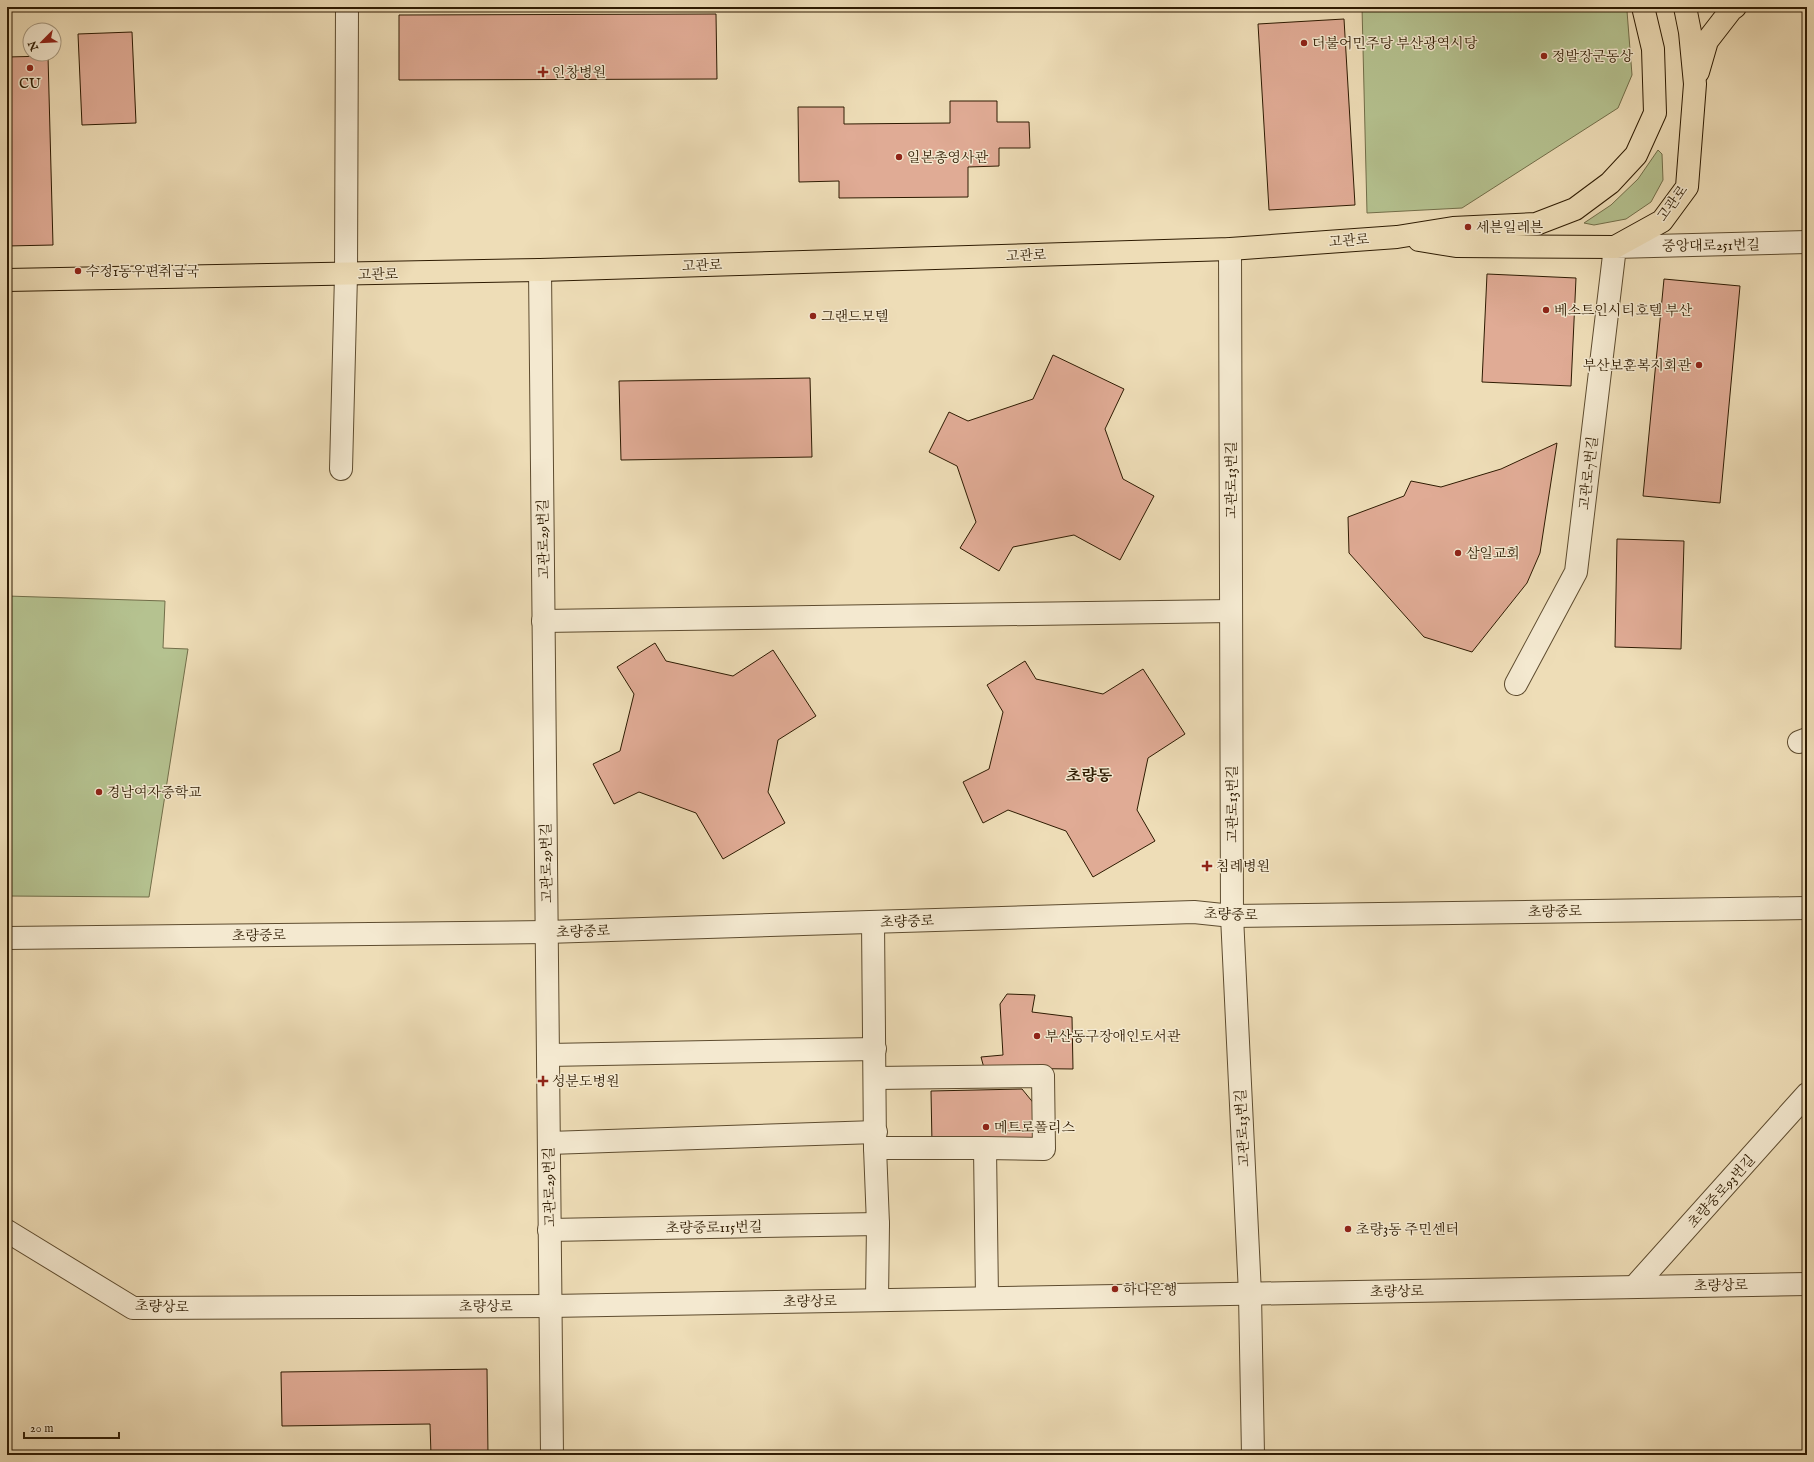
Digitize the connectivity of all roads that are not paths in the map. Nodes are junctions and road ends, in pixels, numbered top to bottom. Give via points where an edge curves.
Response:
1 (347, 7) edge
2 (1643, 7) edge
3 (1685, 7) edge
4 (1735, 7) edge
5 (1695, 84) junction
6 (1396, 237) junction
7 (1807, 242) edge
8 (1616, 247) junction
9 (1230, 249) junction
10 (540, 270) junction
11 (346, 275) junction
12 (7, 280) edge
13 (341, 469) dead end
14 (1231, 611) junction
15 (543, 621) junction
16 (1516, 684) dead end
17 (1807, 908) edge
18 (1232, 916) junction
19 (873, 922) junction
20 (546, 932) junction
21 (7, 938) edge
22 (875, 1049) junction
23 (548, 1055) junction
24 (875, 1078) junction
25 (1807, 1094) edge
26 (876, 1140) junction
27 (549, 1142) junction
28 (985, 1148) junction
29 (878, 1224) junction
30 (550, 1230) junction
31 (7, 1231) edge
32 (1807, 1284) edge
33 (1634, 1287) junction
34 (1250, 1294) junction
35 (987, 1298) junction
36 (877, 1300) junction
37 (550, 1306) junction
38 (552, 1455) edge
39 (1253, 1455) edge

1 - 11 street
2 - 6 main road, 고관로 via 1653,49 1655,113 1636,155 1610,183 1575,210 1536,224 1453,228
3 - 5 main road, 고관로
4 - 5 main road, 고관로 via 1707,41
5 - 8 main road, 고관로 via 1687,186 1662,221
6 - 8 main road, 고관로 via 1456,246
6 - 9 main road, 고관로
7 - 8 street, 중앙대로251번길
8 - 16 street, 고관로7번길 via 1576,572
9 - 10 main road, 고관로
9 - 14 street, 고관로13번길
10 - 11 main road, 고관로
10 - 15 street, 고관로29번길
11 - 12 main road, 고관로
11 - 13 street
14 - 15 street
14 - 18 street, 고관로13번길
15 - 20 street, 고관로29번길
17 - 18 street, 초량중로
18 - 19 street, 초량중로 via 1194,912
18 - 34 street, 고관로13번길
19 - 20 street, 초량중로
19 - 22 street
20 - 21 street, 초량중로
20 - 23 street, 고관로29번길
22 - 23 street
22 - 24 street
23 - 27 street, 고관로29번길
24 - 26 street
24 - 28 street via 1043,1076 1044,1149
25 - 33 street, 초량중로93번길
26 - 27 street
26 - 28 street
26 - 29 street
27 - 30 street, 고관로29번길
28 - 35 street
29 - 30 street, 초량중로115번길
29 - 36 street
30 - 37 street, 고관로29번길
31 - 37 street, 초량상로 via 134,1308
32 - 33 street, 초량상로
33 - 34 street, 초량상로
34 - 35 street, 초량상로
34 - 39 street, 고관로13번길
35 - 36 street, 초량상로
36 - 37 street, 초량상로
37 - 38 street, 고관로29번길

